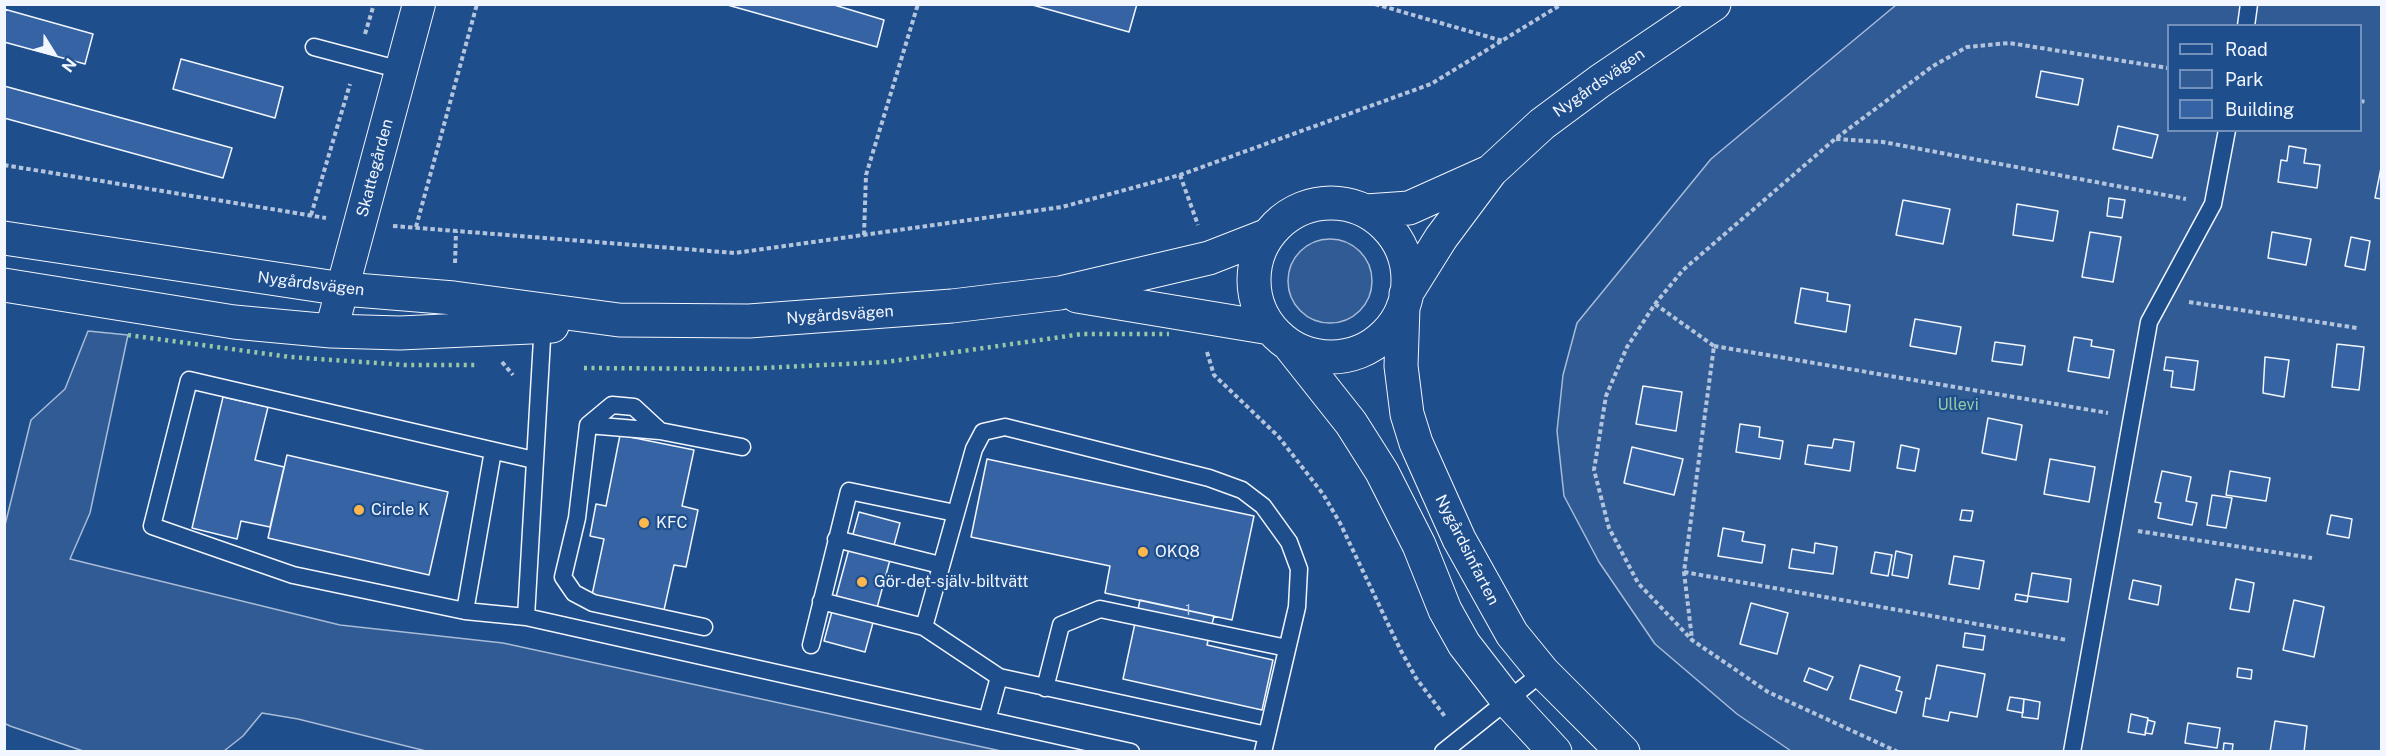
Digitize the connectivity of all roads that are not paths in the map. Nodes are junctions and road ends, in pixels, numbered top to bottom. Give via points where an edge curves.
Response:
1 (419, 4) edge
2 (1714, 4) edge
3 (2249, 4) edge
4 (2246, 24) edge
5 (314, 47) dead end
6 (401, 70) junction
7 (2227, 132) edge
8 (1491, 171) junction
9 (1366, 212) junction
10 (1268, 235) junction
11 (4, 238) edge
12 (4, 285) edge
13 (343, 289) junction
14 (1060, 293) junction
15 (1405, 300) junction
16 (543, 319) junction
17 (331, 331) junction
18 (1280, 337) junction
19 (742, 447) dead end
20 (493, 451) junction
21 (534, 460) junction
22 (955, 513) junction
23 (836, 538) junction
24 (940, 565) junction
25 (820, 601) junction
26 (465, 611) junction
27 (526, 617) junction
28 (704, 627) dead end
29 (924, 627) junction
30 (811, 645) dead end
31 (1287, 648) junction
32 (1543, 672) junction
33 (999, 677) junction
34 (1045, 688) junction
35 (1508, 701) junction
36 (987, 720) junction
37 (1265, 743) edge
38 (1131, 752) edge
39 (1443, 752) edge
40 (1555, 752) edge
41 (1623, 752) edge
42 (2072, 752) edge

1 - 6 street, Skattegården
2 - 8 street, Nygårdsvägen via 1542,124
3 - 4 lane
5 - 6 lane
6 - 13 street, Skattegården
7 - 42 lane via 2213,204 2149,322
8 - 9 street, Nygårdsvägen via 1409,208
8 - 15 street, Nygårdsvägen via 1441,238
9 - 10 street via 1340,204 1313,205 1288,216
9 - 15 street via 1389,229 1403,252 1408,280
10 - 14 street, Nygårdsvägen via 1209,258
10 - 18 street via 1255,265 1253,282 1255,298
11 - 13 street, Nygårdsvägen
12 - 17 street, Nygårdsvägen via 211,319
13 - 16 street, Nygårdsvägen via 454,298
13 - 17 street, Skattegården
14 - 16 street, Nygårdsvägen via 839,316 749,321
14 - 18 street, Nygårdsvägen via 1212,317
15 - 18 street via 1385,336 1356,354 1322,357
15 - 32 street, Nygårdsinfarten via 1401,366 1416,443 1483,585 1512,634
16 - 17 street, Nygårdsvägen via 400,333
16 - 21 lane
18 - 35 street via 1351,423 1382,472 1419,544 1445,610
19 - 28 lane via 660,432 588,425 577,518 563,577 574,593 593,603
20 - 21 lane
20 - 26 lane
20 - 26 lane via 189,380 152,526 293,575
21 - 27 lane
22 - 23 lane via 849,490
22 - 24 lane
22 - 31 lane via 983,432 1005,427 1209,478 1242,490 1263,506 1289,542 1299,569 1297,607
23 - 24 lane
23 - 25 lane
24 - 29 lane
25 - 29 lane
25 - 30 lane
26 - 27 lane
27 - 36 lane
29 - 33 lane
31 - 34 lane via 1100,609 1061,625
31 - 37 lane
32 - 35 lane
32 - 41 street, Nygårdsinfarten
33 - 34 lane
33 - 36 lane
34 - 37 lane
35 - 39 lane
35 - 40 street
36 - 38 lane

